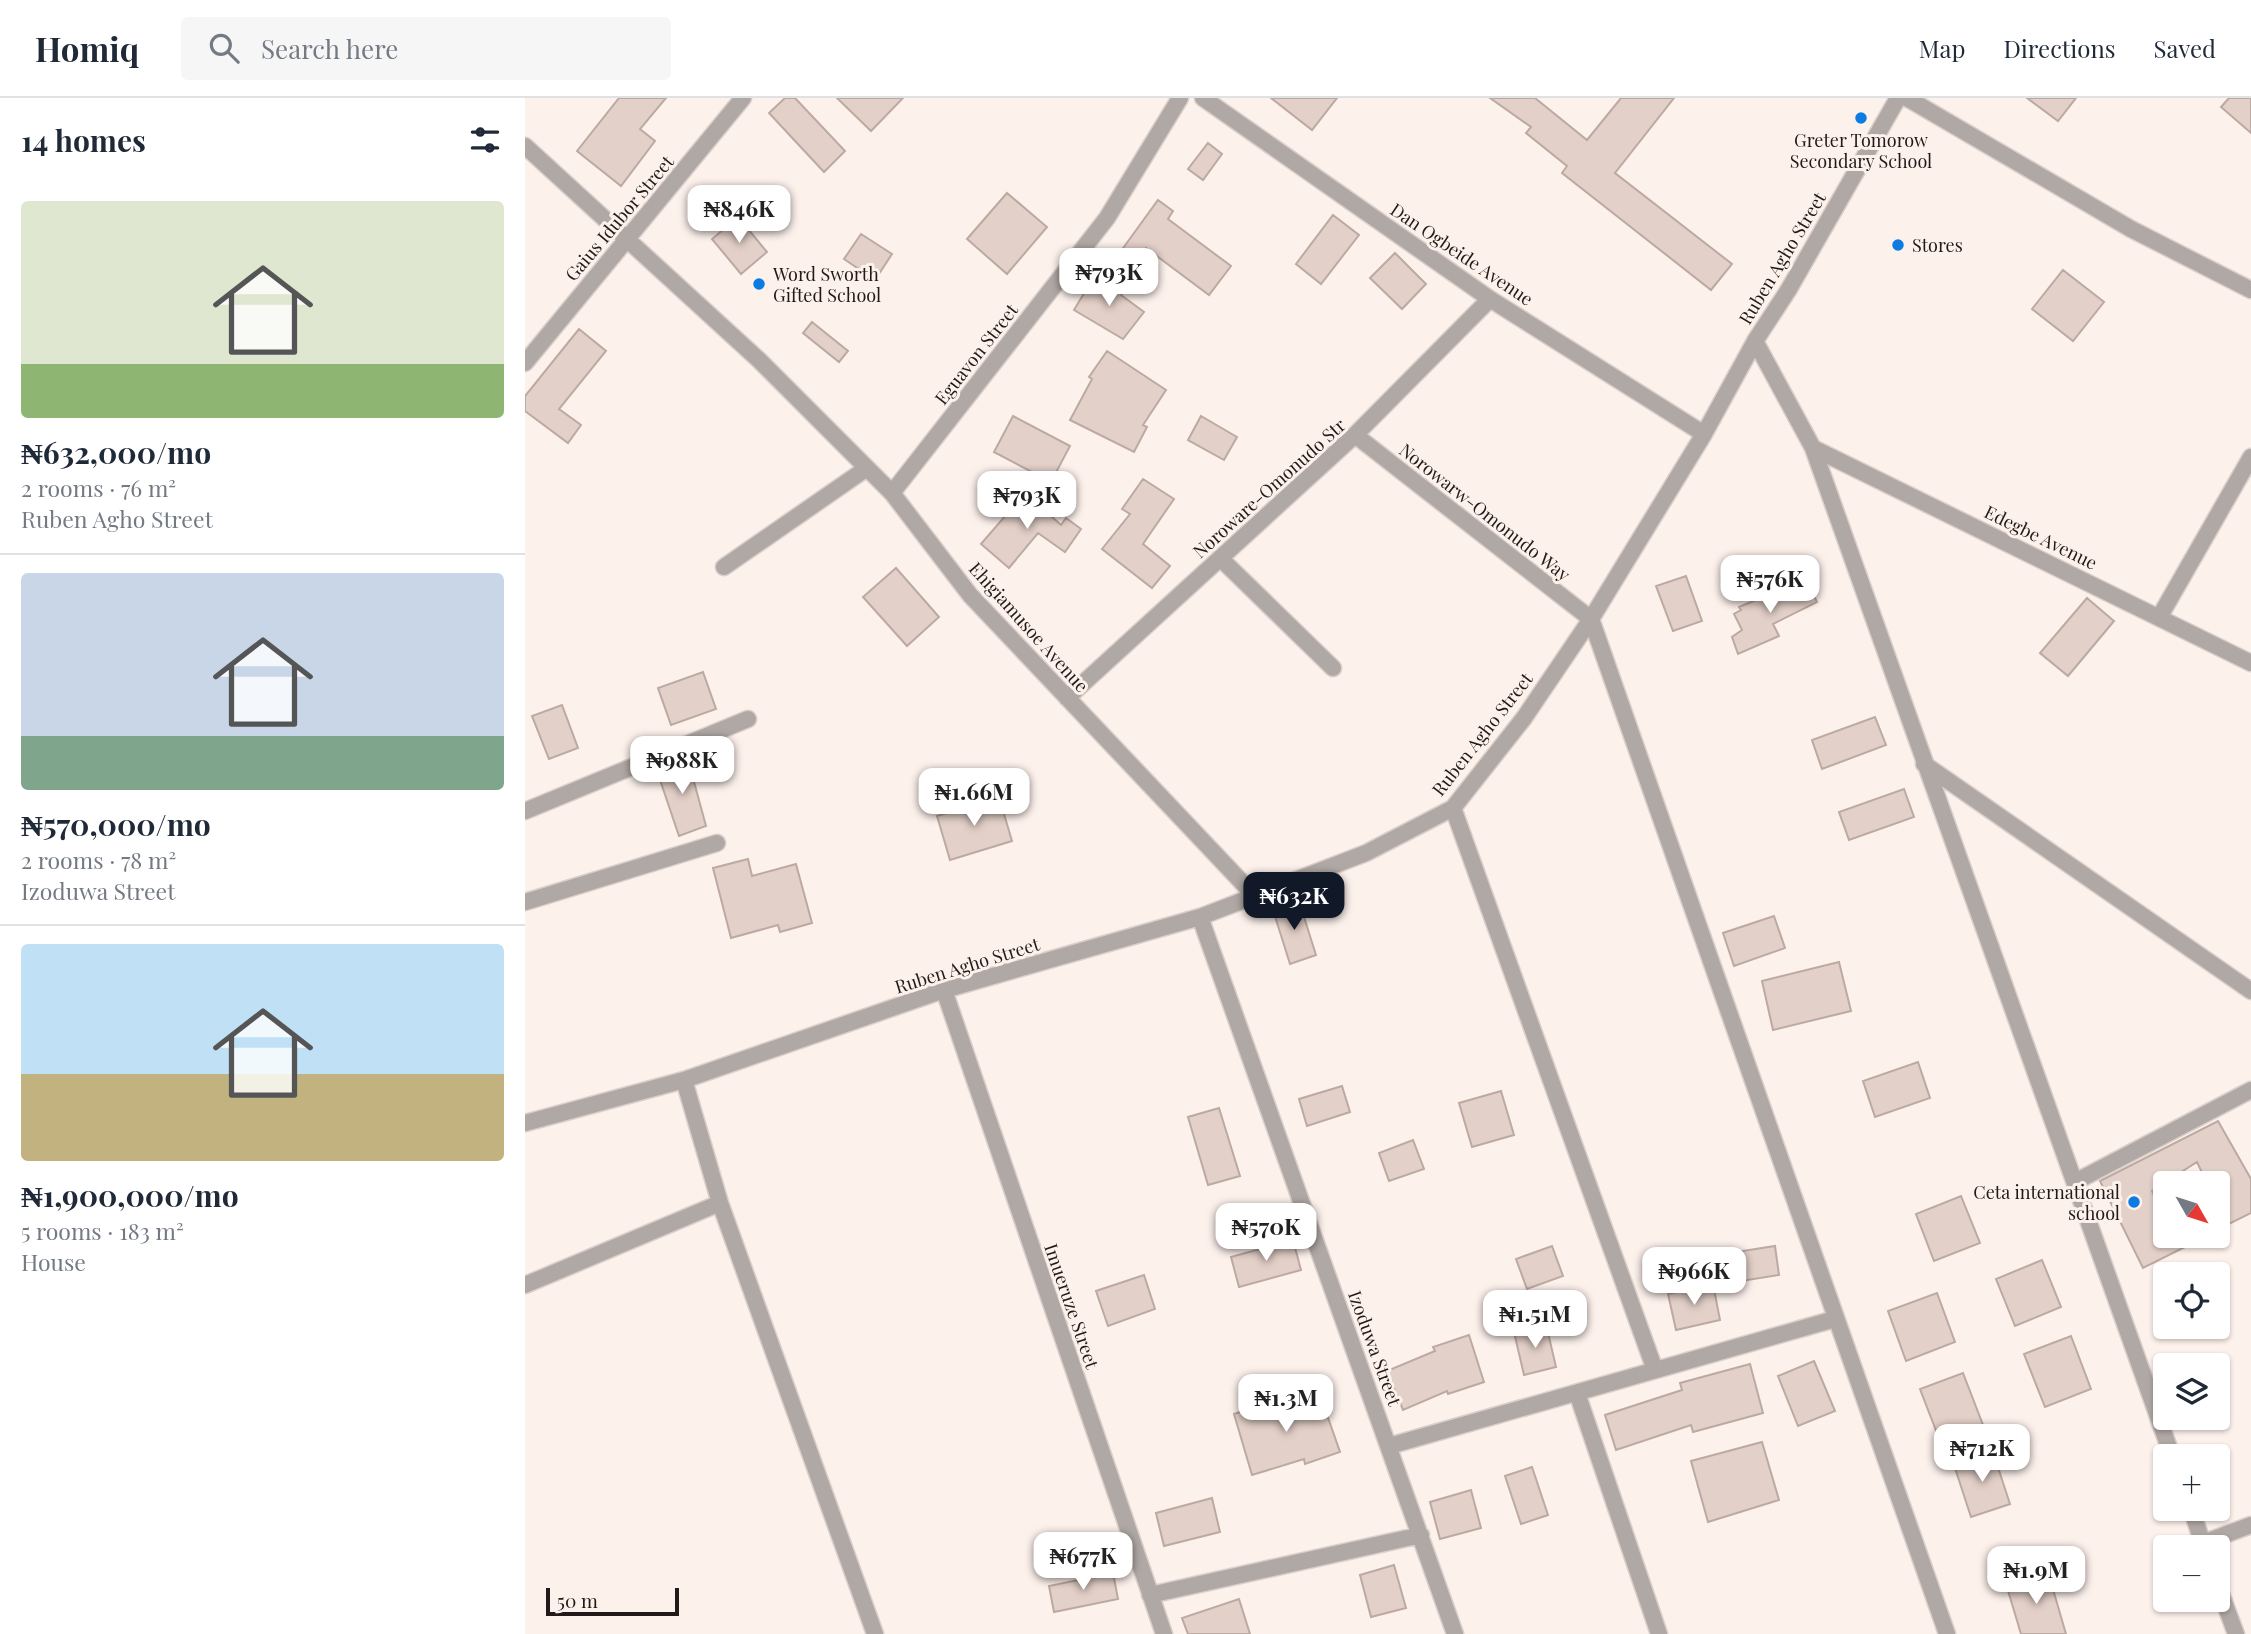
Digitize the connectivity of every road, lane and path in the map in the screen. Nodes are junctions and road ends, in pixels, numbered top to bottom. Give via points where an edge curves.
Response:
1 (743, 98) edge
2 (1180, 98) edge
3 (1203, 98) edge
4 (1898, 98) edge
5 (1907, 98) edge
6 (525, 146) edge
7 (624, 240) junction
8 (2251, 290) edge
9 (1490, 299) junction
10 (1755, 341) junction
11 (525, 363) edge
12 (1355, 435) junction
13 (1703, 435) junction
14 (1813, 449) junction
15 (2251, 457) edge
16 (867, 468) junction
17 (892, 493) junction
18 (1220, 558) junction
19 (724, 567) dead end
20 (2160, 616) junction
21 (1591, 619) junction
22 (2251, 663) edge
23 (1333, 668) dead end
24 (1067, 698) junction
25 (748, 719) dead end
26 (1924, 764) junction
27 (1453, 808) junction
28 (525, 811) edge
29 (717, 844) dead end
30 (1254, 895) junction
31 (525, 902) edge
32 (1200, 917) junction
33 (944, 990) junction
34 (2251, 991) edge
35 (684, 1080) junction
36 (2251, 1090) edge
37 (525, 1123) edge
38 (2075, 1182) junction
39 (720, 1203) junction
40 (525, 1285) edge
41 (1835, 1319) junction
42 (1655, 1370) junction
43 (1577, 1393) junction
44 (2168, 1444) edge
45 (1389, 1446) junction
46 (2251, 1525) edge
47 (1421, 1535) junction
48 (2228, 1535) edge
49 (1150, 1595) junction
50 (2228, 1612) edge
51 (875, 1634) edge
52 (1164, 1634) edge
53 (1455, 1634) edge
54 (1659, 1634) edge
55 (1947, 1634) edge
56 (2236, 1634) edge

1 - 7 street, Gaius Idubor Street
2 - 17 street, Eguavon Street via 1107,218
3 - 9 street, Dan Ogbeide Avenue
4 - 10 street, Ruben Agho Street
5 - 8 street via 2131,229
6 - 7 street, Ehigiamusoe Avenue
7 - 11 street, Gaius Idubor Street
7 - 16 street, Ehigiamusoe Avenue via 759,360
9 - 12 street, Noroware-Omonudo Str
9 - 13 street, Dan Ogbeide Avenue
10 - 13 street, Ruben Agho Street
10 - 14 street
12 - 18 street, Noroware-Omonudo Str
12 - 21 street, Norowarw-Omonudo Way
13 - 21 street, Ruben Agho Street
14 - 20 street, Edegbe Avenue
14 - 26 street
15 - 20 street
16 - 17 street, Ehigiamusoe Avenue
16 - 19 street
17 - 24 street, Ehigiamusoe Avenue via 971,594
18 - 23 street
18 - 24 street, Noroware-Omonudo Str
20 - 22 street, Edegbe Avenue
21 - 27 street, Ruben Agho Street via 1524,718
21 - 41 street
24 - 30 street, Ehigiamusoe Avenue
25 - 28 street
26 - 34 street
26 - 38 street
27 - 30 street, Ruben Agho Street via 1366,853
27 - 42 street
29 - 31 street
30 - 32 street, Ruben Agho Street
32 - 33 street, Ruben Agho Street
32 - 45 street, Izoduwa Street
33 - 35 street, Ruben Agho Street
33 - 49 street, Imueruze Street
35 - 37 street, Ruben Agho Street
35 - 39 street
36 - 38 street
38 - 44 street
39 - 40 street
39 - 51 street
41 - 42 street
41 - 55 street
42 - 43 street
43 - 45 street
43 - 54 street
45 - 47 street, Izoduwa Street
46 - 48 street
47 - 49 street
47 - 53 street, Izoduwa Street
49 - 52 street, Imueruze Street
50 - 56 street

